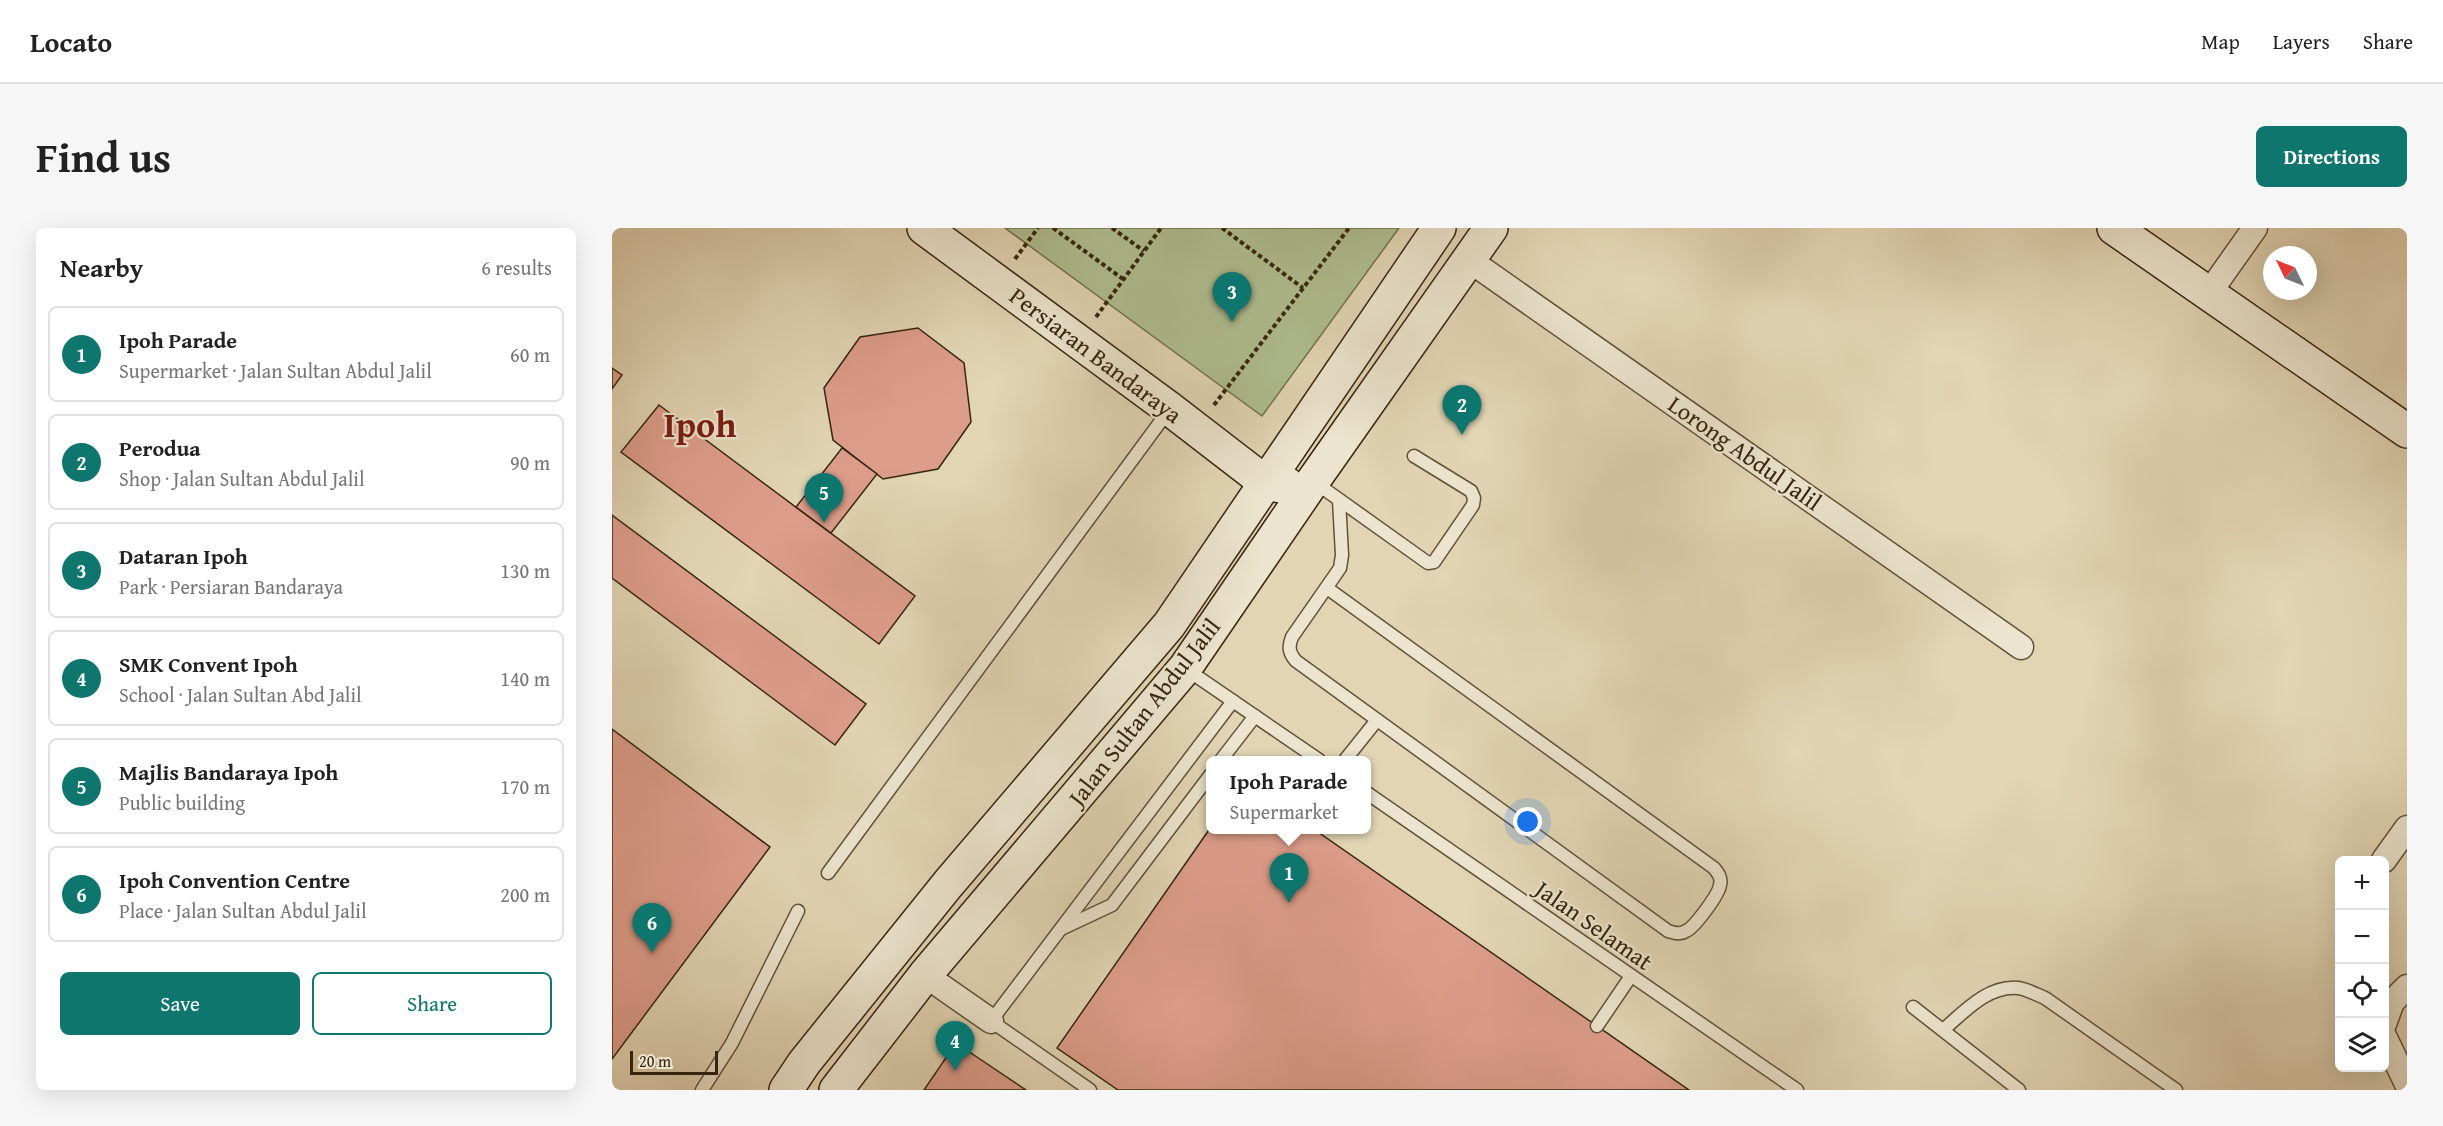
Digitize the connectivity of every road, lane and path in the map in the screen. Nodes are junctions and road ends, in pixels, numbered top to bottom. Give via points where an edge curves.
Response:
1 (924, 228) edge
2 (1053, 228) edge
3 (1112, 228) edge
4 (1161, 228) edge
5 (1222, 228) edge
6 (1349, 228) edge
7 (1439, 228) edge
8 (1491, 228) edge
9 (2114, 228) edge
10 (2255, 228) edge
11 (1144, 252) junction
12 (1469, 260) junction
13 (1123, 279) junction
14 (1304, 288) junction
15 (2210, 293) junction
16 (1078, 342) junction
17 (1375, 393) junction
18 (1170, 409) junction
19 (1196, 430) junction
20 (2407, 431) edge
21 (1414, 456) dead end
22 (1313, 481) junction
23 (1266, 483) junction
24 (1339, 500) junction
25 (1250, 573) junction
26 (1327, 588) junction
27 (2021, 647) dead end
28 (1185, 668) junction
29 (1233, 701) junction
30 (1255, 716) junction
31 (1377, 720) junction
32 (1224, 756) edge
33 (1313, 756) edge
34 (1348, 756) edge
35 (1206, 781) edge
36 (1371, 797) edge
37 (2407, 828) edge
38 (2387, 856) edge
39 (828, 873) dead end
40 (798, 911) dead end
41 (1060, 929) junction
42 (925, 975) junction
43 (1631, 976) junction
44 (2407, 987) edge
45 (1913, 1007) dead end
46 (2387, 1018) edge
47 (990, 1021) junction
48 (1597, 1026) dead end
49 (1943, 1030) junction
50 (2389, 1045) edge
51 (2407, 1084) edge
52 (702, 1090) edge
53 (786, 1090) edge
54 (836, 1090) edge
55 (1090, 1090) edge
56 (1797, 1090) edge
57 (2019, 1090) edge
58 (2176, 1090) edge

1 - 16 street, Persiaran Bandaraya
2 - 13 path
3 - 11 path
4 - 11 path
5 - 14 path
6 - 14 path
7 - 23 street, Jalan Sultan Abdul Jalil
8 - 12 street, Jalan Sultan Abdul Jalil
9 - 15 street
10 - 15 street
11 - 13 path
12 - 17 street, Jalan Sultan Abdul Jalil
12 - 27 street, Lorong Abdul Jalil
13 - 16 path
14 - 19 path
15 - 20 street
16 - 18 street, Persiaran Bandaraya
17 - 22 street, Jalan Sultan Abdul Jalil
17 - 23 street via 1355,406 1299,480 1281,486
18 - 19 street, Persiaran Bandaraya
18 - 39 lane
19 - 23 street, Persiaran Bandaraya
21 - 24 lane via 1471,490 1474,498 1434,562 1428,563
22 - 24 lane
22 - 25 street, Jalan Sultan Abdul Jalil
23 - 25 street via 1274,515 1251,560
23 - 53 street, Jalan Sultan Abdul Jalil via 1169,625 948,884
24 - 26 lane via 1341,562
25 - 28 street, Jalan Sultan Abdul Jalil
26 - 31 lane via 1292,637 1290,654
26 - 31 lane via 1714,868 1721,884 1718,893 1693,927 1677,934 1668,931
28 - 29 lane
28 - 42 street, Jalan Sultan Abdul Jalil
29 - 30 lane
29 - 41 lane
30 - 32 lane
30 - 33 lane
31 - 34 lane
35 - 41 lane via 1112,905
36 - 43 lane, Jalan Selamat
37 - 38 street
40 - 52 lane via 732,1043
41 - 47 lane
42 - 47 street
42 - 54 street, Jalan Sultan Abdul Jalil
43 - 48 lane
43 - 56 lane, Jalan Selamat
44 - 46 street via 2392,1002
45 - 49 lane
47 - 55 lane
49 - 57 lane
49 - 58 lane via 1998,989 2020,988 2045,998
50 - 51 street

